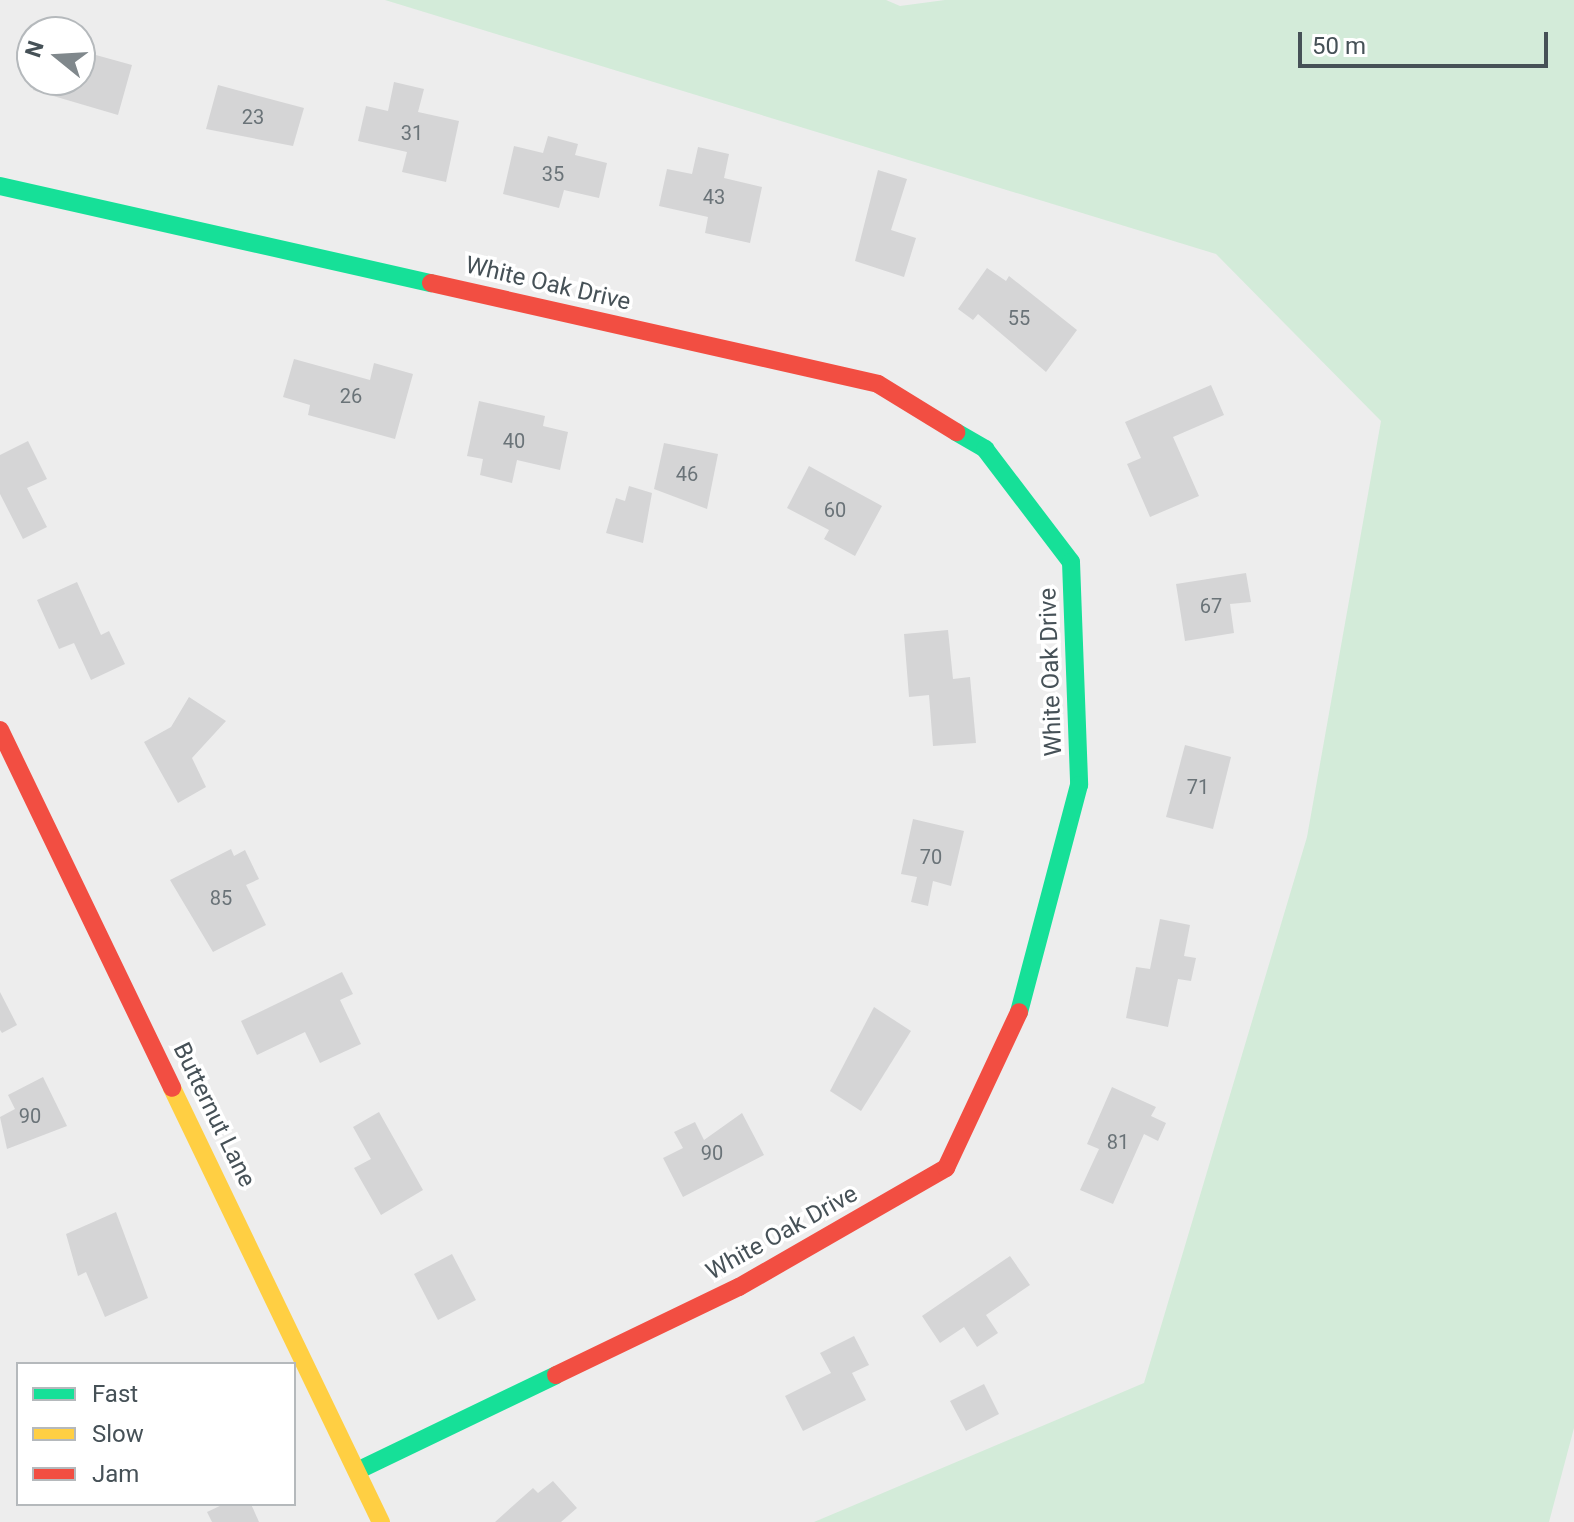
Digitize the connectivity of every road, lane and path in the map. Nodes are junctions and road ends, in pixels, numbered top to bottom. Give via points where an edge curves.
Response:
1 (0, 186) edge
2 (0, 730) edge
3 (361, 1469) junction
4 (381, 1522) edge

1 - 3 street, White Oak Drive via 878,384 985,449 1071,562 1079,785 1032,984 946,1168 739,1287
2 - 3 street, Butternut Lane
3 - 4 street, Butternut Lane

